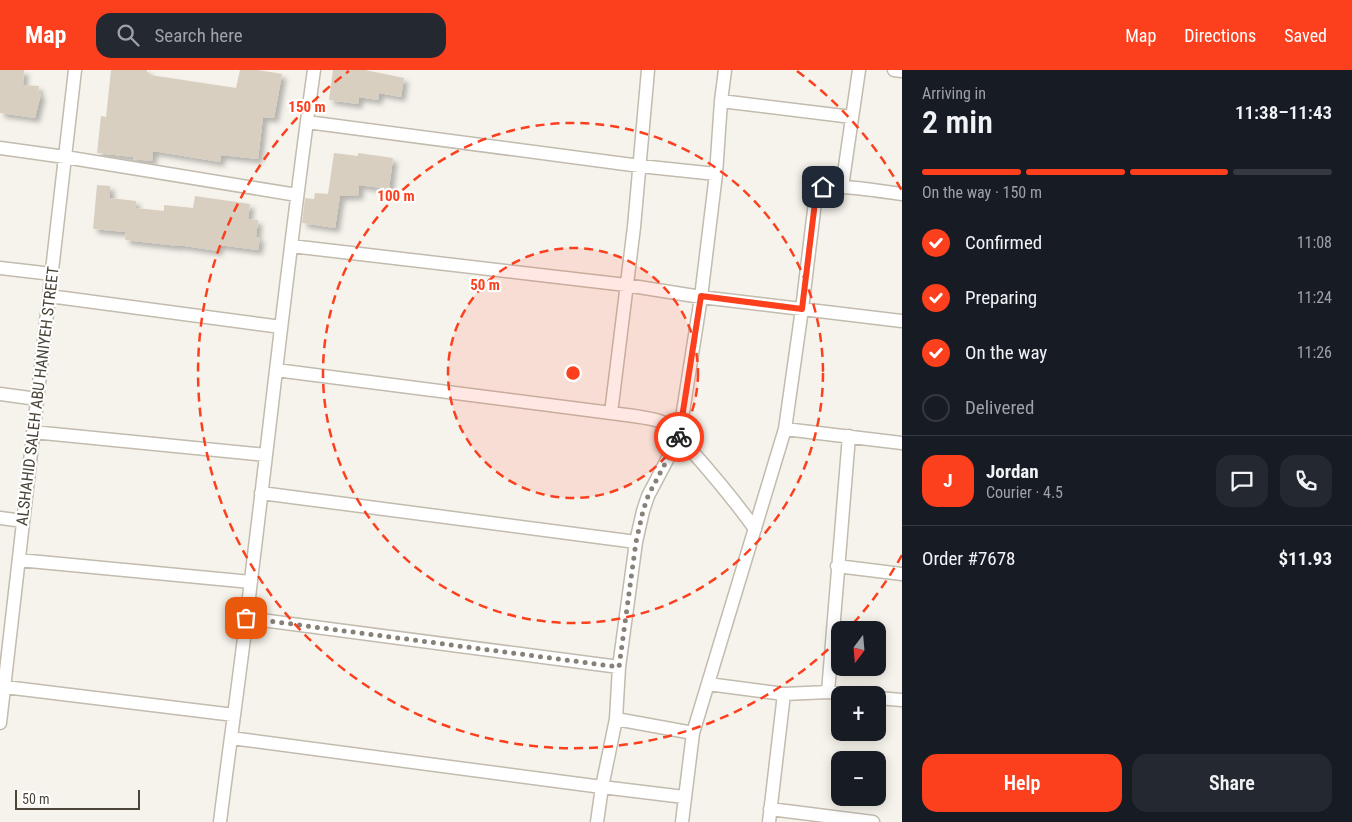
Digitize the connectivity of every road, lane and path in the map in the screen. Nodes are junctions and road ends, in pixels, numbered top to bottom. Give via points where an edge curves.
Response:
1 (75, 70) edge
2 (314, 70) edge
3 (648, 70) edge
4 (725, 70) edge
5 (859, 70) edge
6 (894, 70) edge
7 (902, 71) edge
8 (721, 101) junction
9 (852, 117) junction
10 (307, 122) junction
11 (0, 148) edge
12 (64, 157) junction
13 (640, 166) junction
14 (716, 174) junction
15 (842, 187) junction
16 (902, 194) edge
17 (297, 195) junction
18 (291, 246) junction
19 (0, 268) edge
20 (52, 274) junction
21 (626, 285) junction
22 (49, 296) junction
23 (701, 296) junction
24 (802, 309) junction
25 (902, 322) edge
26 (280, 327) junction
27 (276, 370) junction
28 (0, 394) edge
29 (38, 399) junction
30 (611, 413) junction
31 (785, 429) junction
32 (33, 432) junction
33 (848, 436) junction
34 (679, 437) junction
35 (902, 443) edge
36 (266, 455) junction
37 (261, 493) junction
38 (0, 518) edge
39 (23, 521) junction
40 (755, 529) junction
41 (636, 542) junction
42 (19, 560) junction
43 (838, 566) junction
44 (902, 574) edge
45 (251, 582) junction
46 (246, 618) junction
47 (4, 650) edge
48 (619, 667) junction
49 (708, 684) junction
50 (5, 687) junction
51 (828, 692) junction
52 (831, 692) edge
53 (784, 694) junction
54 (886, 699) edge
55 (902, 700) edge
56 (234, 715) junction
57 (616, 720) junction
58 (0, 723) edge
59 (693, 733) junction
60 (231, 738) junction
61 (602, 787) junction
62 (684, 797) junction
63 (770, 809) junction
64 (220, 822) edge
65 (597, 822) edge
66 (682, 822) edge
67 (769, 822) edge
68 (873, 822) edge

1 - 12 street, ALSHAHID SALEH ABU HANIYEH STREET
2 - 10 street
3 - 13 street
4 - 8 street
5 - 9 street
6 - 7 street
8 - 9 street
8 - 14 street
9 - 15 street
10 - 13 street
10 - 17 street
11 - 12 street
12 - 17 street
12 - 20 street, ALSHAHID SALEH ABU HANIYEH STREET
13 - 14 street
13 - 21 street
14 - 23 street
15 - 16 street
15 - 24 street via 823,187 816,194
17 - 18 street
18 - 21 street
18 - 26 street
19 - 20 street
20 - 22 street, ALSHAHID SALEH ABU HANIYEH STREET
21 - 23 street
21 - 30 street
22 - 26 street
22 - 29 street, ALSHAHID SALEH ABU HANIYEH STREET
23 - 24 street
23 - 34 street
24 - 25 street
24 - 31 street
26 - 27 street
27 - 30 street
27 - 36 street
28 - 29 street
29 - 32 street, ALSHAHID SALEH ABU HANIYEH STREET
30 - 34 street via 663,423
31 - 33 street
31 - 40 street
32 - 36 street
32 - 39 street, ALSHAHID SALEH ABU HANIYEH STREET
33 - 35 street
33 - 43 street
34 - 40 street
34 - 41 street via 648,496
36 - 37 street
37 - 41 street
37 - 45 street
38 - 39 street
39 - 42 street, ALSHAHID SALEH ABU HANIYEH STREET
40 - 49 street
41 - 48 street
42 - 45 street
42 - 47 street, ALSHAHID SALEH ABU HANIYEH STREET
43 - 44 street
43 - 51 street
45 - 46 street
46 - 48 street
46 - 56 street
47 - 50 street, ALSHAHID SALEH ABU HANIYEH STREET
48 - 57 street
49 - 53 street
49 - 59 street
50 - 56 street
50 - 58 street, ALSHAHID SALEH ABU HANIYEH STREET
51 - 52 street
51 - 53 street
53 - 63 street
54 - 55 street
56 - 60 street
57 - 59 street
57 - 61 street
59 - 62 street
60 - 61 street
60 - 64 street
61 - 62 street
61 - 65 street
62 - 66 street
63 - 67 street
63 - 68 street

